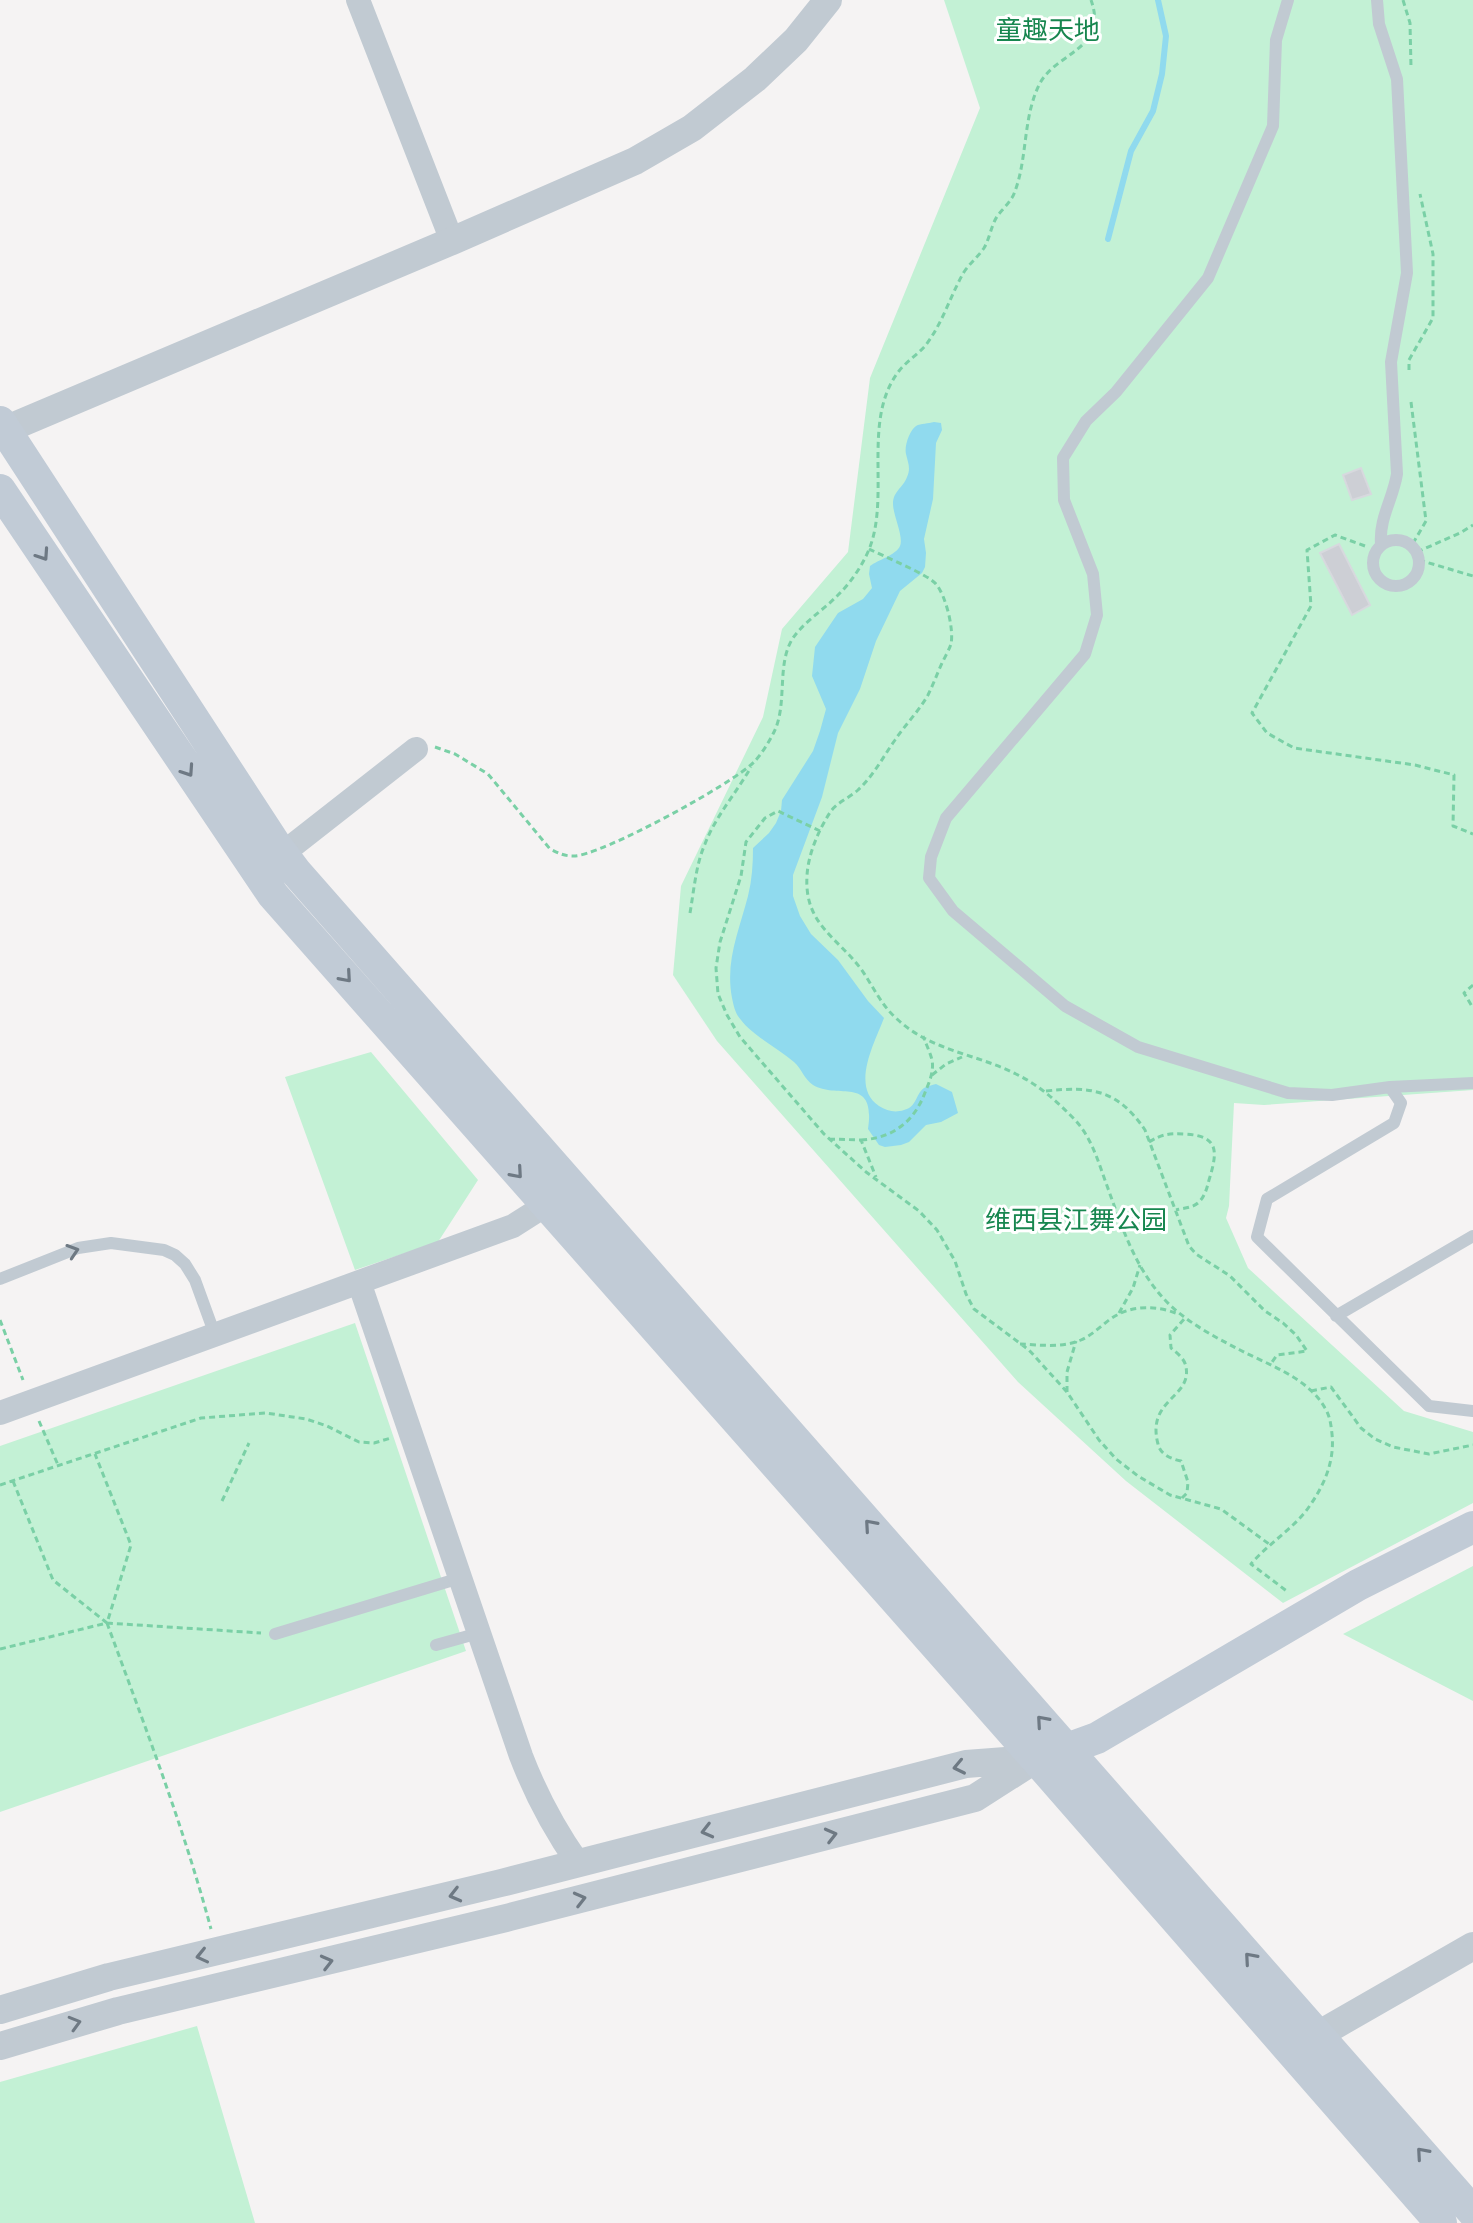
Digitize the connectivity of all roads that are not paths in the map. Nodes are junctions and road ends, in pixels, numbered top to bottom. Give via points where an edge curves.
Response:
1 (358, 0) edge
2 (1288, 0) edge
3 (1377, 0) edge
4 (827, 1) edge
5 (452, 241) junction
6 (2, 428) edge
7 (0, 490) edge
8 (1379, 547) junction
9 (416, 749) road end
10 (282, 854) junction
11 (1473, 1083) edge
12 (1390, 1087) junction
13 (546, 1205) junction
14 (1473, 1236) edge
15 (0, 1279) edge
16 (359, 1282) junction
17 (1336, 1316) junction
18 (215, 1335) junction
19 (1473, 1411) edge
20 (0, 1413) edge
21 (1473, 1527) edge
22 (460, 1578) junction
23 (479, 1633) junction
24 (275, 1634) road end
25 (436, 1645) dead end
26 (1067, 1750) junction
27 (1036, 1759) junction
28 (578, 1863) junction
29 (1473, 1946) edge
30 (0, 2010) edge
31 (1318, 2035) junction
32 (0, 2046) edge
33 (1473, 2212) edge
34 (1441, 2223) edge

1 - 5 street
2 - 12 lane via 1276,40 1273,126 1208,278 1116,392 1086,421 1063,458 1064,500 1093,574 1097,615 1085,654 946,818 929,878 953,911 1065,1006 1138,1047 1288,1093 1332,1095
3 - 8 lane via 1397,79 1407,273 1391,362 1397,474
4 - 5 street via 755,79 692,128 635,161
5 - 6 street
6 - 10 main road
7 -> 13 main road via 273,895
8 - 8 lane via 1397,539 1412,545 1419,568 1410,581 1387,585 1375,574 1372,566
9 - 10 street
26 -> 10 main road
11 - 12 lane
12 - 17 lane via 1401,1103 1394,1123 1267,1199 1257,1237
13 - 16 street via 513,1226
13 - 27 main road
14 - 17 lane
15 -> 18 lane via 78,1248 111,1243 164,1250 185,1264 195,1280
16 - 18 street
16 - 22 street
17 - 19 lane via 1429,1406
18 - 20 street
21 - 26 main road via 1358,1585 1097,1738
22 - 23 street
22 - 24 lane
23 - 25 lane
23 - 28 street via 536,1795
26 - 27 main road
31 -> 26 main road
27 -> 28 street via 966,1764
32 -> 27 street via 118,2011 975,1798
27 - 34 main road
28 -> 30 street via 109,1977
29 - 31 street
33 -> 31 main road

